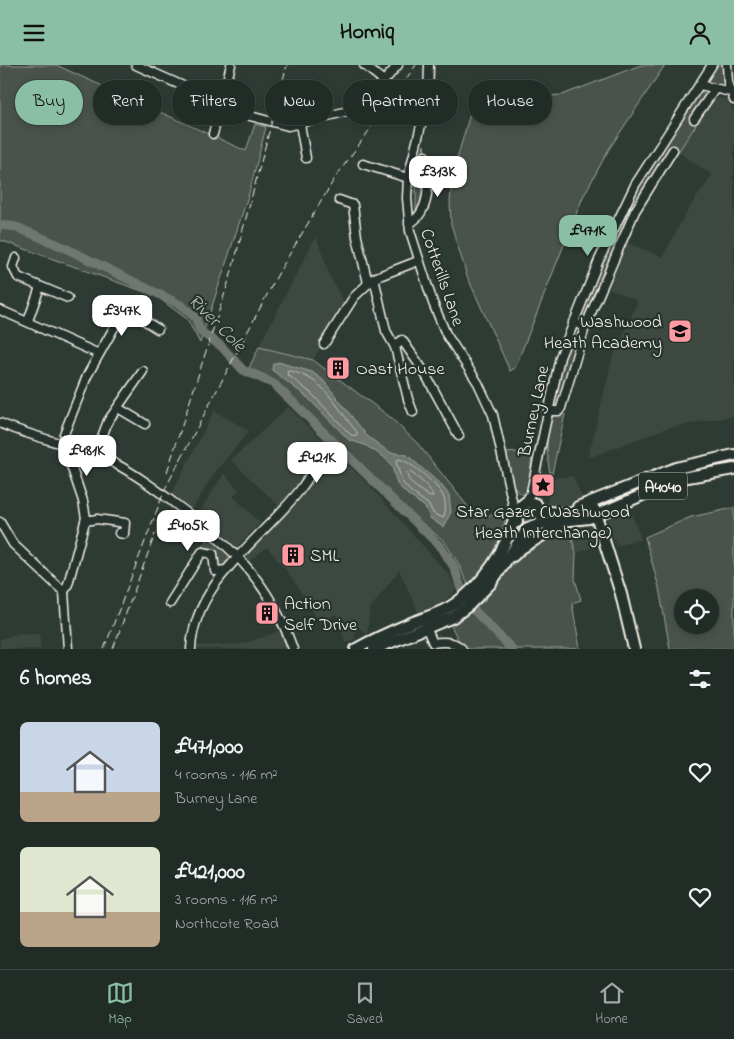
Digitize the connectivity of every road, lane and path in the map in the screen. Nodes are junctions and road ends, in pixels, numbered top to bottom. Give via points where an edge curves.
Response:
1 (136, 65) edge
2 (231, 65) edge
3 (364, 65) edge
4 (398, 65) edge
5 (429, 65) edge
6 (712, 65) edge
7 (726, 65) edge
8 (227, 80) edge
9 (383, 80) edge
10 (385, 80) edge
11 (172, 81) edge
12 (700, 85) junction
13 (715, 89) junction
14 (730, 92) junction
15 (734, 100) edge
16 (694, 119) dead end
17 (215, 125) edge
18 (281, 125) edge
19 (294, 125) edge
20 (300, 125) edge
21 (213, 134) dead end
22 (674, 150) dead end
23 (424, 156) dead end
24 (306, 158) dead end
25 (650, 162) junction
26 (363, 164) dead end
27 (660, 171) junction
28 (408, 178) junction
29 (339, 200) dead end
30 (409, 224) junction
31 (16, 259) dead end
32 (599, 260) junction
33 (418, 261) junction
34 (610, 264) junction
35 (371, 281) junction
36 (40, 287) junction
37 (68, 298) dead end
38 (0, 310) edge
39 (28, 321) junction
40 (573, 322) junction
41 (585, 327) junction
42 (158, 329) dead end
43 (324, 344) dead end
44 (395, 347) junction
45 (99, 354) junction
46 (143, 371) dead end
47 (118, 408) junction
48 (548, 411) junction
49 (413, 412) dead end
50 (0, 423) edge
51 (145, 424) dead end
52 (459, 436) dead end
53 (64, 445) junction
54 (95, 455) junction
55 (734, 455) edge
56 (714, 458) junction
57 (318, 465) dead end
58 (734, 469) edge
59 (716, 471) junction
60 (508, 488) junction
61 (531, 505) junction
62 (515, 515) junction
63 (596, 515) junction
64 (563, 518) junction
65 (85, 521) junction
66 (0, 522) edge
67 (532, 527) junction
68 (119, 533) dead end
69 (238, 556) junction
70 (504, 565) junction
71 (227, 570) junction
72 (64, 592) junction
73 (474, 595) junction
74 (170, 603) dead end
75 (459, 607) junction
76 (426, 627) junction
77 (433, 643) junction
78 (68, 649) edge
79 (191, 649) edge
80 (293, 649) edge
81 (349, 649) edge
82 (356, 649) edge
83 (374, 649) edge
84 (426, 649) edge
85 (462, 649) edge
86 (634, 649) edge

1 - 11 street
2 - 8 street
3 - 9 street
4 - 10 street
5 - 28 street, Cotterills Lane via 428,97
6 - 12 street, Burney Lane
7 - 14 street
12 - 13 street
12 - 25 street, Burney Lane
13 - 14 street
13 - 16 street
14 - 15 street
17 - 21 street
18 - 19 street
20 - 24 street
22 - 27 street
23 - 30 street via 428,184 426,201 418,218
25 - 27 street
25 - 32 street, Burney Lane via 616,221
26 - 28 street
27 - 34 street via 635,211
28 - 30 street, Cotterills Lane
29 - 35 street via 353,205 357,237
30 - 33 street, Cotterills Lane
31 - 36 street via 12,267 18,277
32 - 34 street
32 - 40 street, Burney Lane
33 - 35 street
33 - 60 street, Cotterills Lane via 446,334 478,383 493,415
34 - 41 street
35 - 43 street via 346,307
35 - 44 street via 386,331
36 - 37 street
36 - 39 street
38 - 39 street
39 - 45 street
40 - 41 street
40 - 48 street, Burney Lane via 560,357
41 - 48 street via 560,411
42 - 45 street via 125,308
44 - 49 street
44 - 52 street via 402,341 423,370
45 - 53 street via 76,401 64,434
46 - 47 street
47 - 51 street
47 - 54 street via 108,421
48 - 61 street, Burney Lane
50 - 53 street
53 - 54 street
53 - 65 street via 83,501
54 - 69 street via 158,489
55 - 56 main road, A4040
56 - 59 main road
56 - 64 main road, A4040 via 676,467
57 - 69 street via 300,491
58 - 59 main road, A4040
59 - 63 main road, A4040 via 682,478
60 - 61 street, Cotterills Lane
60 - 62 street, Cotterills Lane
61 - 62 main road
61 - 64 main road, A4040
61 - 67 main road via 540,520
62 - 67 main road via 519,524
62 - 73 main road via 508,538
63 - 64 main road via 593,509
63 - 86 main road
64 - 67 main road, A4040
64 - 70 main road via 520,549
65 - 68 street via 97,519 125,523 124,534
65 - 72 street
66 - 72 street via 13,544
67 - 70 main road via 519,538
69 - 71 street
69 - 80 street via 279,612
70 - 73 main road
71 - 74 street via 215,571 213,554 202,552
71 - 79 street via 202,606 193,630
72 - 78 street
73 - 75 main road
75 - 76 main road via 454,617
75 - 82 main road via 379,636
76 - 77 street
76 - 83 main road
77 - 84 street
77 - 85 street via 450,642
81 - 82 street

